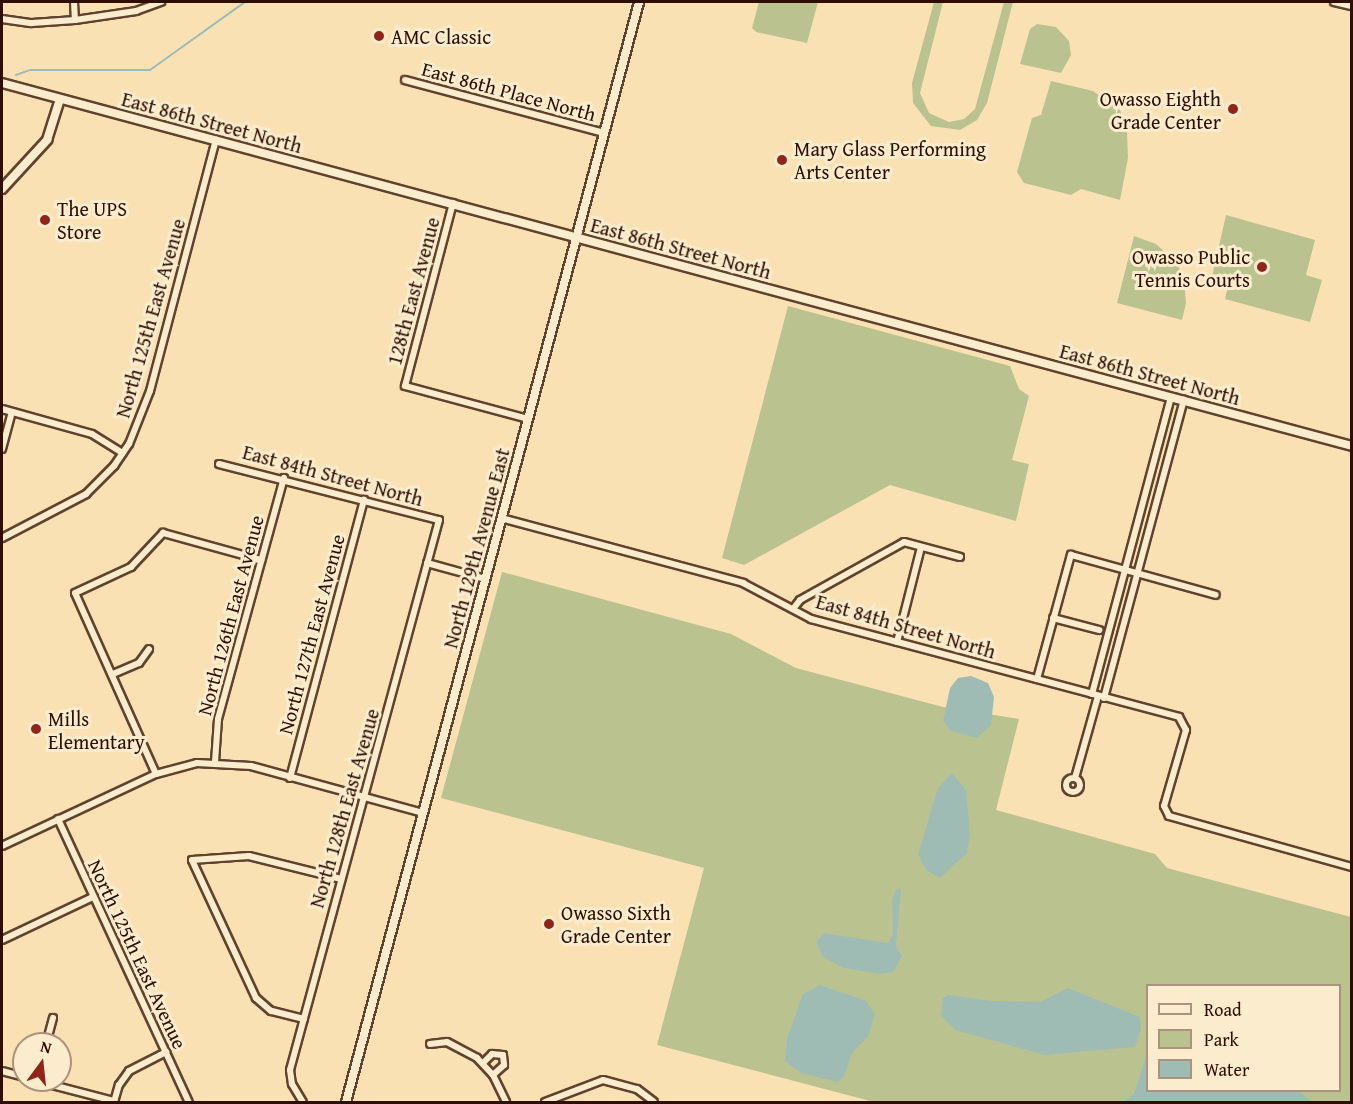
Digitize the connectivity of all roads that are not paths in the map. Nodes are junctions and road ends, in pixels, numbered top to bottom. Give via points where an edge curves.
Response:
1 (74, 2) edge
2 (161, 2) edge
3 (639, 2) edge
4 (1334, 2) edge
5 (1352, 6) edge
6 (2, 19) edge
7 (75, 20) junction
8 (405, 80) dead end
9 (2, 83) edge
10 (60, 99) junction
11 (604, 133) junction
12 (216, 140) junction
13 (2, 189) edge
14 (453, 203) junction
15 (576, 237) junction
16 (1171, 397) junction
17 (1184, 400) junction
18 (2, 409) edge
19 (12, 412) junction
20 (528, 419) junction
21 (1352, 446) edge
22 (2, 449) edge
23 (123, 453) junction
24 (219, 464) dead end
25 (284, 478) junction
26 (364, 500) junction
27 (501, 518) junction
28 (439, 520) joint
29 (2, 538) edge
30 (921, 547) junction
31 (960, 558) dead end
32 (261, 560) junction
33 (428, 563) junction
34 (1125, 570) junction
35 (1138, 573) junction
36 (485, 579) junction
37 (1216, 594) dead end
38 (793, 609) junction
39 (1053, 618) junction
40 (1099, 630) dead end
41 (897, 642) junction
42 (149, 650) dead end
43 (113, 674) junction
44 (1037, 679) junction
45 (1098, 696) junction
46 (215, 762) junction
47 (156, 774) junction
48 (290, 777) junction
49 (1075, 778) dead end
50 (365, 798) junction
51 (423, 813) junction
52 (58, 819) junction
53 (2, 846) edge
54 (1352, 867) edge
55 (341, 879) junction
56 (93, 897) junction
57 (2, 940) edge
58 (53, 1018) dead end
59 (304, 1019) junction
60 (49, 1032) edge
61 (430, 1044) dead end
62 (166, 1052) junction
63 (483, 1063) junction
64 (493, 1075) junction
65 (72, 1090) edge
66 (114, 1102) edge
67 (189, 1102) edge
68 (303, 1102) edge
69 (346, 1102) edge
70 (506, 1102) edge
71 (545, 1102) edge
72 (654, 1102) edge

1 - 7 street
2 - 7 street via 136,11
3 - 11 main road, North 129th Avenue East
4 - 5 street
6 - 7 street via 32,23
8 - 11 street, East 86th Place North
9 - 10 main road, East 86th Street North
10 - 12 main road, East 86th Street North
10 - 13 street via 47,140
11 - 15 main road, North 129th Avenue East
12 - 14 main road, East 86th Street North
12 - 23 street, North 125th East Avenue via 144,411
14 - 15 main road, East 86th Street North
14 - 20 street, 128th East Avenue via 405,386
15 - 16 main road, East 86th Street North
15 - 20 main road, North 129th Avenue East
16 - 17 main road, East 86th Street North
16 - 34 street
17 - 21 main road, East 86th Street North
17 - 35 street
18 - 19 street
19 - 22 street
19 - 23 street via 92,434
20 - 27 main road, North 129th Avenue East
23 - 29 street, North 125th East Avenue via 97,484 59,510
24 - 25 street, East 84th Street North
25 - 26 street, East 84th Street North
25 - 32 street, North 126th East Avenue
26 - 28 street, East 84th Street North
26 - 48 street, North 127th East Avenue
27 - 36 main road, North 129th Avenue East
27 - 38 street, East 84th Street North via 743,583
28 - 33 street, North 128th East Avenue
30 - 31 street
30 - 38 street via 904,542 800,600
30 - 41 street
32 - 43 street via 163,533 131,567 75,593
32 - 46 street, North 126th East Avenue via 218,719
33 - 36 street
33 - 50 street, North 128th East Avenue
34 - 35 street
34 - 39 street via 1071,555
34 - 45 street
35 - 37 street
35 - 45 street
36 - 51 main road, North 129th Avenue East
38 - 41 street, East 84th Street North via 811,619
39 - 40 street
39 - 44 street
41 - 44 street, East 84th Street North
42 - 43 street via 139,663
43 - 47 street
44 - 45 street, East 84th Street North
45 - 49 street
45 - 54 street, East 84th Street North via 1179,717 1186,724 1164,806 1168,816
46 - 47 street
46 - 48 street
47 - 52 street
48 - 50 street
50 - 51 street
50 - 55 street, North 128th East Avenue
51 - 69 main road, North 129th Avenue East
52 - 53 street
52 - 56 street, North 125th East Avenue
55 - 59 street, North 128th East Avenue
55 - 59 street via 249,856 192,860 256,999 271,1011
56 - 57 street
56 - 62 street, North 125th East Avenue
58 - 60 street
59 - 68 street, North 128th East Avenue via 290,1070 292,1084
61 - 63 street via 447,1042 464,1048
62 - 66 street via 129,1071
62 - 67 street, North 125th East Avenue
63 - 64 street
63 - 64 street via 492,1054 503,1055 504,1065
64 - 70 street
65 - 66 street
71 - 72 street via 603,1080 637,1089

